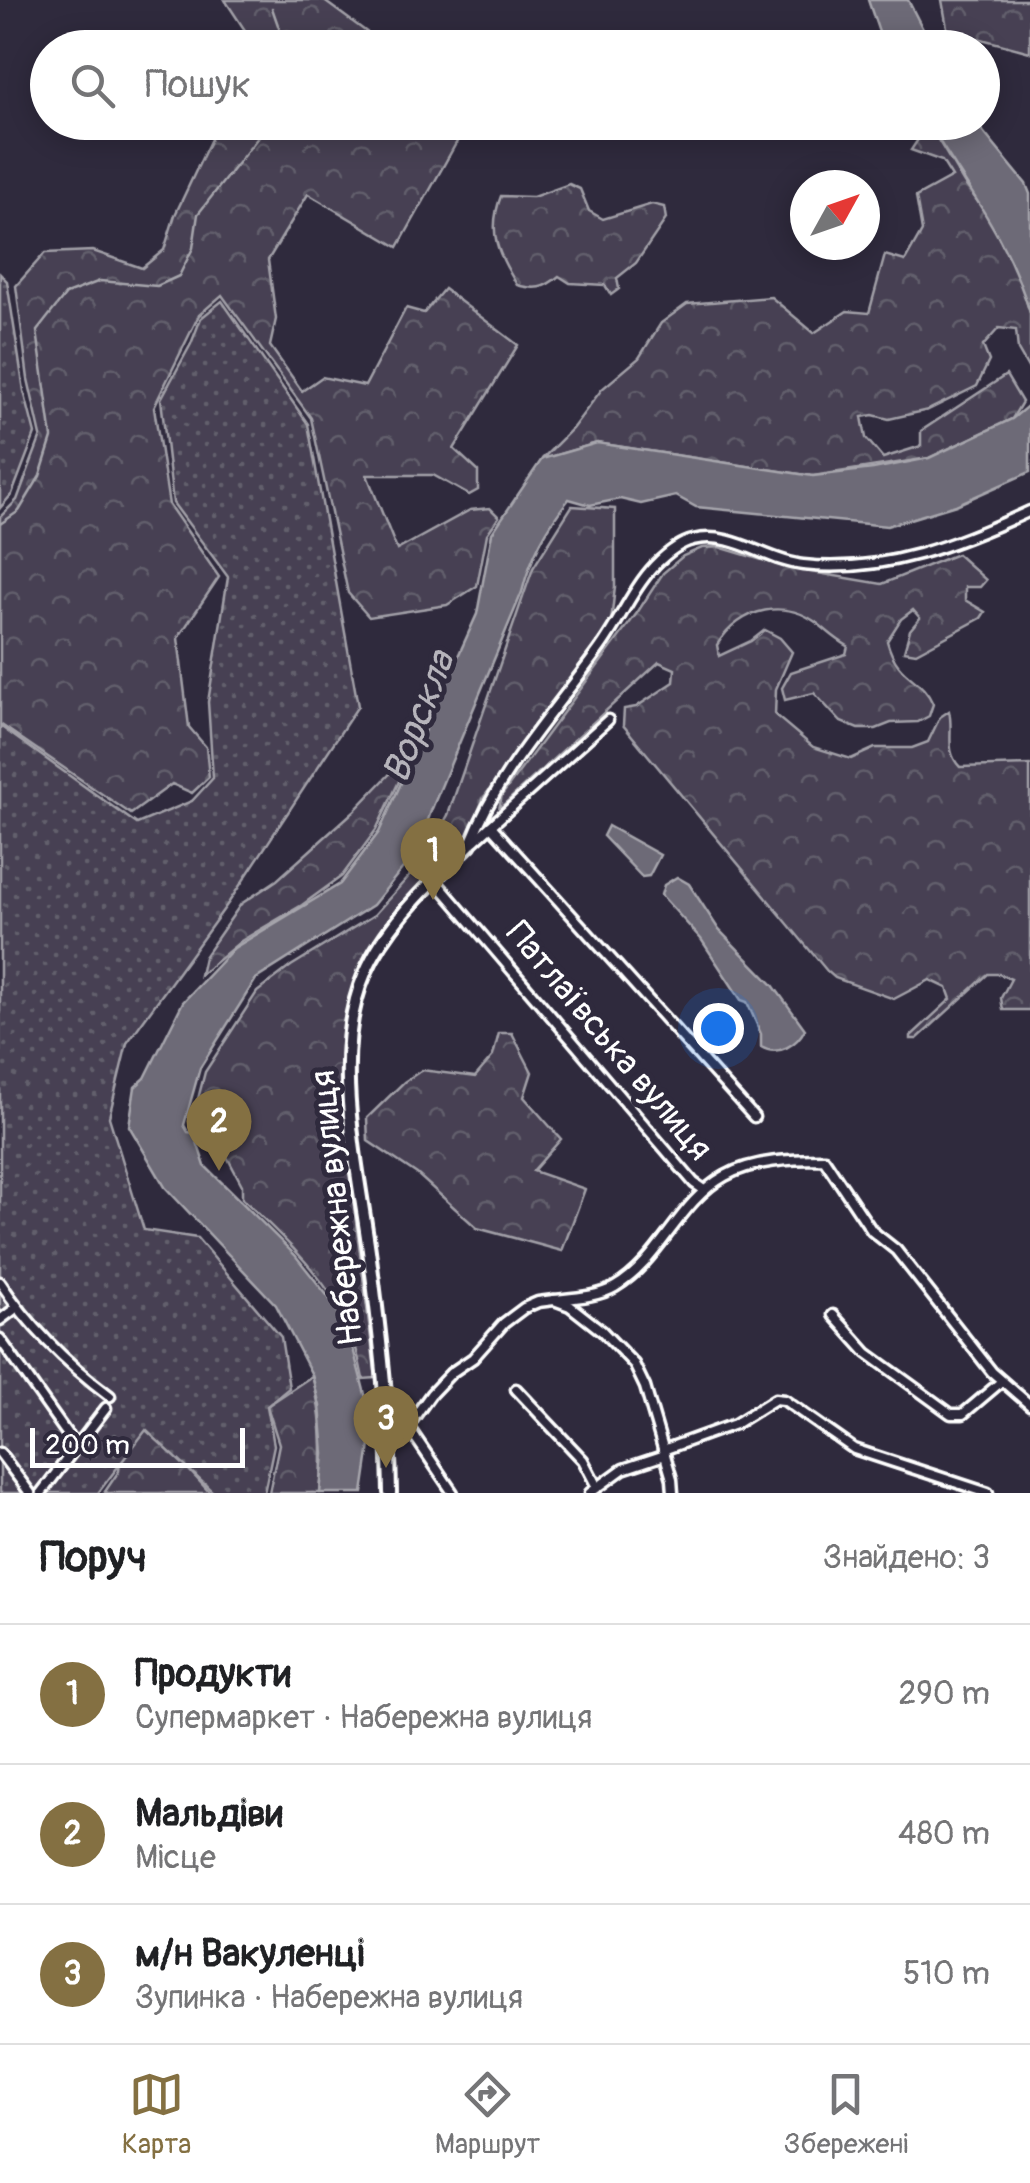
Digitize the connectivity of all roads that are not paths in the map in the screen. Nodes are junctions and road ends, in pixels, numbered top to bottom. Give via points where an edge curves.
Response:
1 (1030, 511) edge
2 (608, 720) dead end
3 (491, 826) junction
4 (470, 844) junction
5 (434, 879) junction
6 (754, 1117) dead end
7 (704, 1190) junction
8 (0, 1282) edge
9 (554, 1300) junction
10 (16, 1308) junction
11 (834, 1315) dead end
12 (0, 1320) edge
13 (0, 1339) edge
14 (1002, 1381) junction
15 (516, 1389) dead end
16 (110, 1396) dead end
17 (1030, 1405) edge
18 (106, 1408) dead end
19 (408, 1428) junction
20 (77, 1448) junction
21 (389, 1452) junction
22 (0, 1453) edge
23 (664, 1453) junction
24 (594, 1490) edge
25 (30, 1493) edge
26 (41, 1493) edge
27 (390, 1493) edge
28 (453, 1493) edge
29 (673, 1493) edge
30 (988, 1493) edge

1 - 4 street via 930,553 836,566 799,566 723,540 688,540 652,568 490,798
2 - 3 street, Набережна вулиця
3 - 4 street, Набережна вулиця
3 - 6 street
4 - 5 street, Набережна вулиця
5 - 7 street, Патлаївська вулиця
5 - 21 street, Набережна вулиця via 371,960 348,1047
7 - 9 street, Патлаївська вулиця via 616,1286
7 - 14 street, Патлаївська вулиця via 750,1167 824,1159 872,1232 896,1250
8 - 10 street
9 - 19 street, Патлаївська вулиця via 504,1323 431,1394
9 - 23 street via 602,1330 634,1364
10 - 12 street
10 - 16 street via 72,1368
11 - 14 street via 867,1353 951,1414 964,1414
13 - 20 street
14 - 17 street, Патлаївська вулиця
15 - 24 street via 583,1460
18 - 20 street
19 - 21 street, Патлаївська вулиця
19 - 28 street
20 - 26 street
21 - 27 street, Набережна вулиця
22 - 25 street
23 - 24 street via 623,1469
23 - 29 street
23 - 30 street via 784,1400 854,1449

